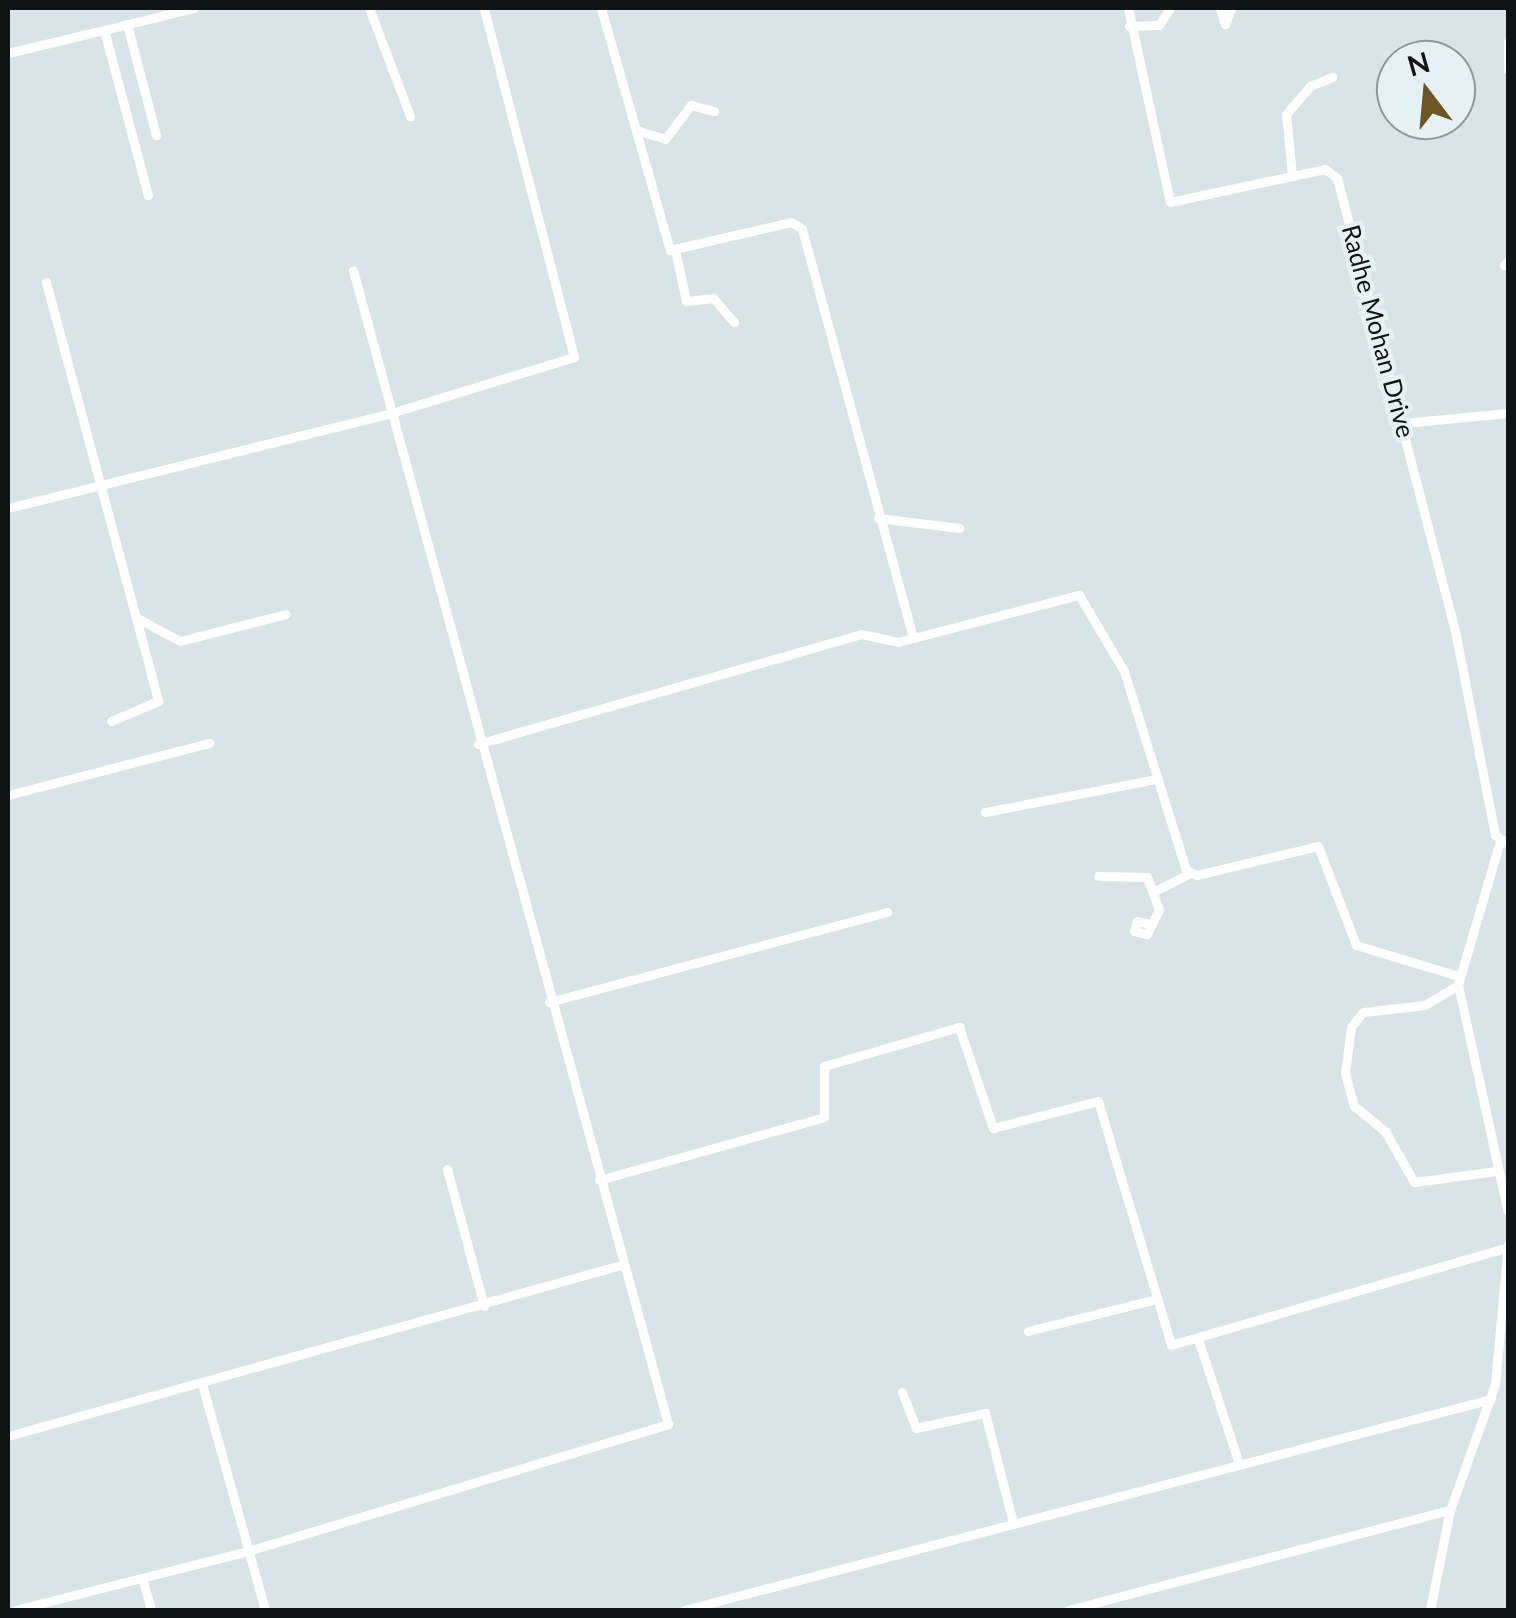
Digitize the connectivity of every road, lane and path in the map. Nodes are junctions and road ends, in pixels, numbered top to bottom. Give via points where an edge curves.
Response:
1 (194, 8) edge
2 (369, 8) edge
3 (484, 8) edge
4 (601, 8) edge
5 (1128, 8) edge
6 (1170, 8) edge
7 (1218, 8) edge
8 (1231, 8) edge
9 (127, 24) junction
10 (1128, 26) junction
11 (104, 30) junction
12 (1508, 42) edge
13 (8, 54) edge
14 (1508, 70) edge
15 (1332, 77) dead end
16 (714, 111) dead end
17 (410, 116) dead end
18 (636, 130) junction
19 (156, 135) dead end
20 (1292, 175) junction
21 (148, 195) dead end
22 (676, 254) junction
23 (353, 270) dead end
24 (46, 282) dead end
25 (734, 322) dead end
26 (1508, 412) edge
27 (390, 414) junction
28 (1404, 423) junction
29 (100, 485) junction
30 (8, 508) edge
31 (878, 518) junction
32 (959, 528) dead end
33 (286, 614) dead end
34 (139, 620) junction
35 (914, 638) junction
36 (111, 720) dead end
37 (209, 743) dead end
38 (478, 744) junction
39 (1157, 779) junction
40 (8, 795) edge
41 (985, 812) dead end
42 (1504, 843) edge
43 (1191, 873) junction
44 (1098, 876) dead end
45 (1156, 890) junction
46 (887, 912) dead end
47 (1151, 924) dead end
48 (1459, 980) junction
49 (550, 1002) junction
50 (447, 1170) dead end
51 (1496, 1172) junction
52 (599, 1180) junction
53 (1508, 1212) edge
54 (1508, 1246) edge
55 (622, 1264) junction
56 (1156, 1299) junction
57 (484, 1306) junction
58 (1028, 1331) dead end
59 (1198, 1339) junction
60 (202, 1384) junction
61 (902, 1392) dead end
62 (1491, 1400) junction
63 (8, 1436) edge
64 (1238, 1462) junction
65 (1450, 1510) junction
66 (1013, 1522) junction
67 (248, 1552) junction
68 (142, 1578) junction
69 (15, 1610) edge
70 (152, 1610) edge
71 (265, 1610) edge
72 (684, 1610) edge
73 (1068, 1610) edge
74 (1430, 1610) edge

1 - 9 street
2 - 17 street
3 - 27 street via 576,353
4 - 18 street
5 - 10 street, Radhe Mohan Drive
6 - 10 street via 1159,24
7 - 8 street via 1225,24
9 - 11 street
9 - 19 street
10 - 20 street, Radhe Mohan Drive via 1170,202
11 - 13 street
11 - 21 street
12 - 14 street
15 - 20 street via 1310,86 1284,119
16 - 18 street via 690,105 663,139
18 - 22 street
20 - 28 street, Radhe Mohan Drive via 1328,170 1337,178
22 - 25 street via 687,302 713,298
22 - 31 street via 800,225
23 - 27 street
24 - 29 street
26 - 28 street
27 - 29 street
27 - 38 street
28 - 42 street, Radhe Mohan Drive
29 - 30 street
29 - 34 street
31 - 32 street
31 - 35 street
33 - 34 street via 180,641
34 - 36 street via 158,703
35 - 38 street via 861,634
35 - 39 street via 1082,596 1124,671
37 - 40 street
38 - 49 street
39 - 41 street
39 - 43 street
42 - 48 street
43 - 45 street
43 - 48 street via 1315,845 1356,945
44 - 45 street via 1134,871
45 - 47 street
46 - 49 street
48 - 51 street
48 - 51 street via 1425,1005 1362,1012 1351,1026 1346,1073 1354,1106 1385,1131 1414,1182
49 - 52 street
50 - 57 street
51 - 53 street
52 - 55 street
52 - 56 street via 824,1117 822,1067 959,1026 993,1128 1097,1100
54 - 59 street
54 - 62 street
55 - 57 street
55 - 67 street via 665,1429
56 - 58 street
56 - 59 street via 1169,1344
57 - 60 street
59 - 64 street
60 - 63 street
60 - 67 street
61 - 66 street via 916,1428 987,1415
62 - 64 street
62 - 65 street
64 - 66 street
65 - 73 street
65 - 74 street
66 - 72 street
67 - 68 street
67 - 71 street
68 - 69 street
68 - 70 street

